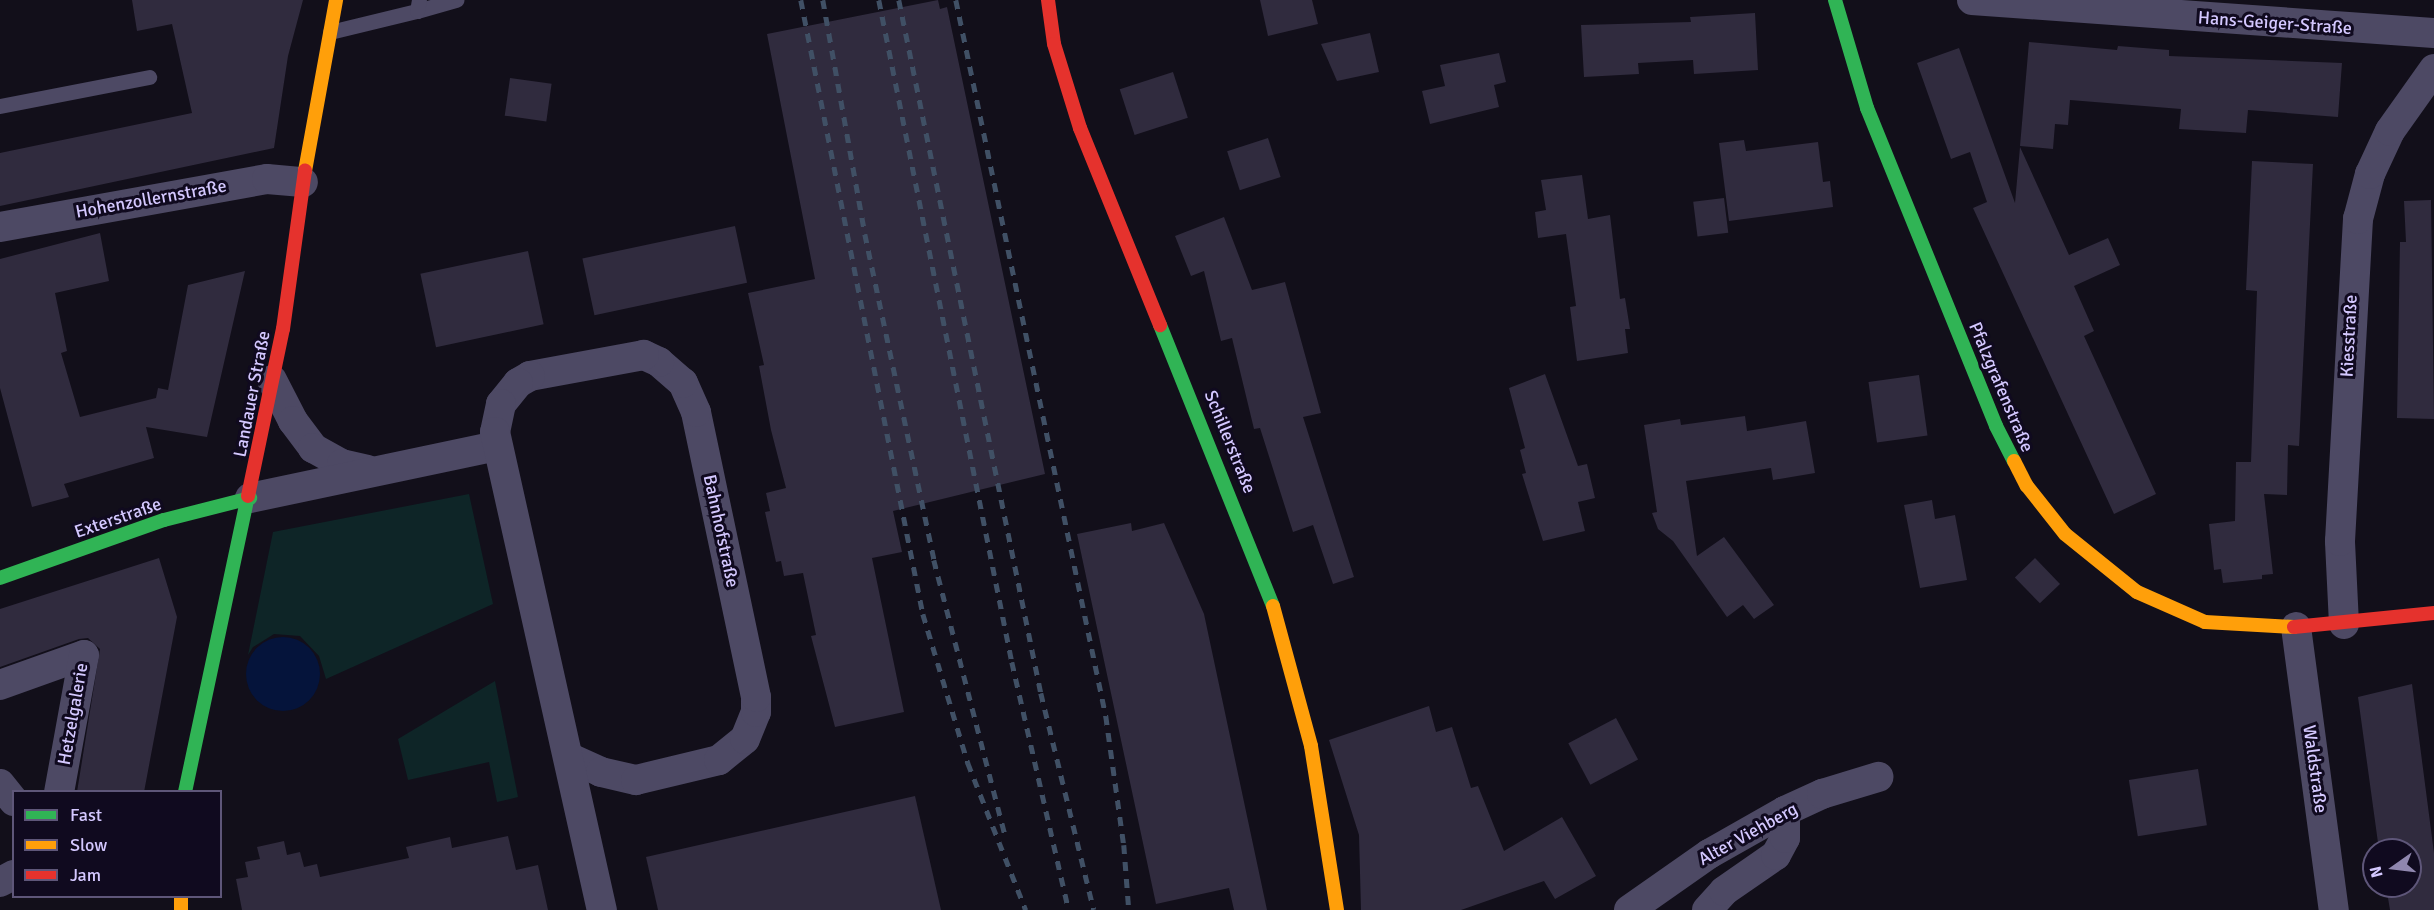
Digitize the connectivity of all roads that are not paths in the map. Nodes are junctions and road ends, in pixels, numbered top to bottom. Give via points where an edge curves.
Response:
1 (336, 0) edge
2 (456, 0) edge
3 (1048, 0) edge
4 (1835, 0) edge
5 (1972, 0) edge
6 (418, 5) edge
7 (330, 32) junction
8 (2434, 33) edge
9 (2434, 69) edge
10 (149, 77) dead end
11 (0, 106) edge
12 (303, 182) junction
13 (0, 228) edge
14 (272, 380) junction
15 (497, 446) junction
16 (370, 471) junction
17 (250, 498) junction
18 (0, 576) edge
19 (2434, 614) edge
20 (2344, 624) junction
21 (2296, 627) junction
22 (0, 685) edge
23 (570, 758) junction
24 (1878, 777) dead end
25 (0, 784) edge
26 (59, 790) edge
27 (185, 790) edge
28 (12, 799) edge
29 (1785, 811) junction
30 (602, 910) edge
31 (1337, 910) edge
32 (1629, 910) edge
33 (1707, 910) edge
34 (2334, 910) edge

1 - 7 street, Landauer Straße
2 - 6 lane
3 - 31 street, Schillerstraße via 1053,44 1080,128 1267,585 1311,747
4 - 21 street, Pfalzgrafenstraße via 1867,108 1967,357 2014,465 2044,511 2111,575 2183,615 2226,625
5 - 8 street, Hans-Geiger-Straße
6 - 7 lane
7 - 12 street, Landauer Straße
9 - 20 street, Kiesstraße via 2390,131 2370,174 2358,219 2340,541
10 - 11 lane
12 - 13 street, Hohenzollernstraße via 267,179
12 - 14 street, Landauer Straße
14 - 16 street via 293,421 314,448 342,464
14 - 17 street, Landauer Straße
15 - 16 street
15 - 23 street, Bahnhofstraße
15 - 23 street, Bahnhofstraße via 498,411 518,383 542,372 644,355 672,371 691,397 756,712 745,739 719,760 636,780 601,772
16 - 17 street
17 - 18 street, Exterstraße via 164,520
17 - 27 street, Landauer Straße
19 - 20 street, Pfalzgrafenstraße
20 - 21 street, Pfalzgrafenstraße
21 - 34 street, Waldstraße
22 - 26 street, Hetzelgalerie via 84,655
23 - 30 street, Bahnhofstraße
24 - 29 street, Alter Viehberg via 1822,794
25 - 28 street
29 - 32 street, Alter Viehberg via 1709,854
29 - 33 street via 1785,838 1776,855 1724,891

